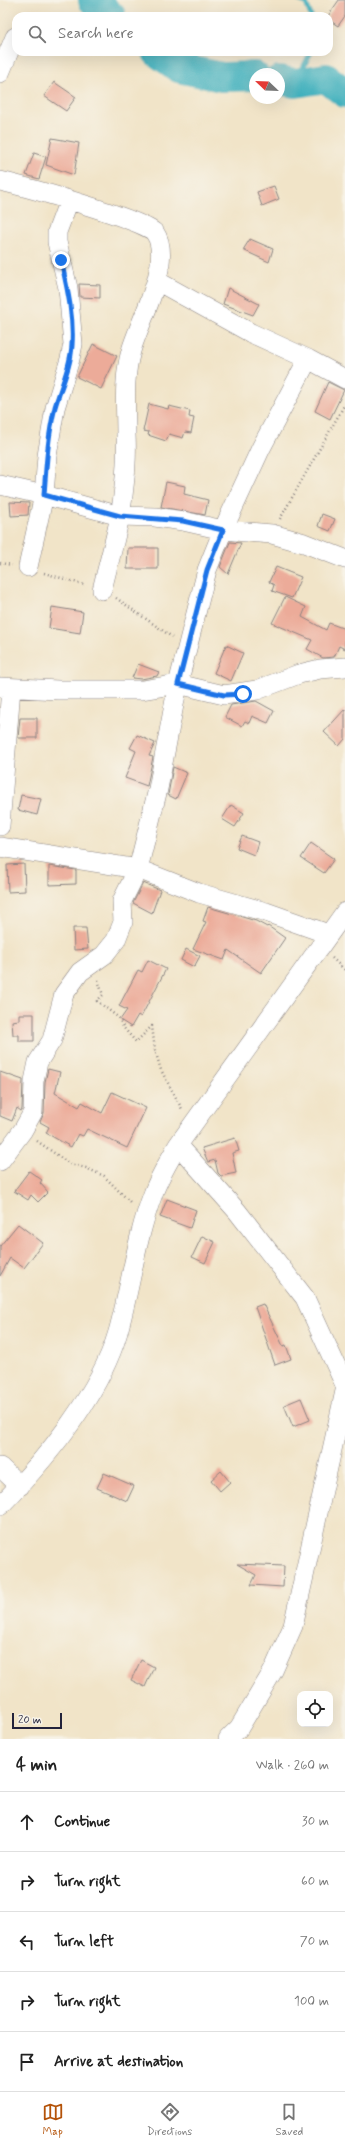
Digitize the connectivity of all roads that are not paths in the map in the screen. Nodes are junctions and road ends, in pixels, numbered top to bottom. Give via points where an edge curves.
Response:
1 (12, 44) edge
2 (0, 73) edge
3 (0, 181) edge
4 (69, 200) junction
5 (157, 281) junction
6 (308, 359) junction
7 (345, 379) edge
8 (0, 485) edge
9 (44, 495) junction
10 (120, 516) junction
11 (223, 530) junction
12 (345, 559) edge
13 (28, 567) dead end
14 (102, 590) dead end
15 (345, 667) edge
16 (178, 684) junction
17 (6, 687) edge
18 (0, 826) edge
19 (0, 847) edge
20 (138, 869) junction
21 (345, 912) edge
22 (328, 934) junction
23 (178, 1146) junction
24 (0, 1161) edge
25 (345, 1385) edge
26 (345, 1391) edge
27 (0, 1467) edge
28 (20, 1486) junction
29 (0, 1506) edge
30 (239, 1735) edge

1 - 2 street
3 - 4 street
4 - 5 street via 121,217 154,232 160,255
4 - 9 street via 57,232 57,242 68,288 72,344 55,408
5 - 6 street via 251,333
5 - 10 street via 130,352 125,379 126,437
6 - 7 street
6 - 11 street via 261,448
8 - 9 street
9 - 10 street
9 - 13 street
10 - 11 street via 183,521
10 - 14 street
11 - 12 street via 272,534
11 - 16 street via 207,570
15 - 16 street via 299,674 243,694 224,695
16 - 17 street via 142,690
16 - 20 street via 158,789
17 - 18 street
19 - 20 street
20 - 22 street via 199,893 266,912
20 - 24 street via 122,901 123,922 116,940 104,955 80,972 64,994 52,1040 38,1062 34,1081 33,1112
21 - 22 street
22 - 23 street via 259,1035
23 - 25 street via 237,1211 305,1298
23 - 28 street via 160,1178 144,1219 118,1333 104,1368 81,1408
26 - 30 street via 293,1626
27 - 28 street
28 - 29 street

